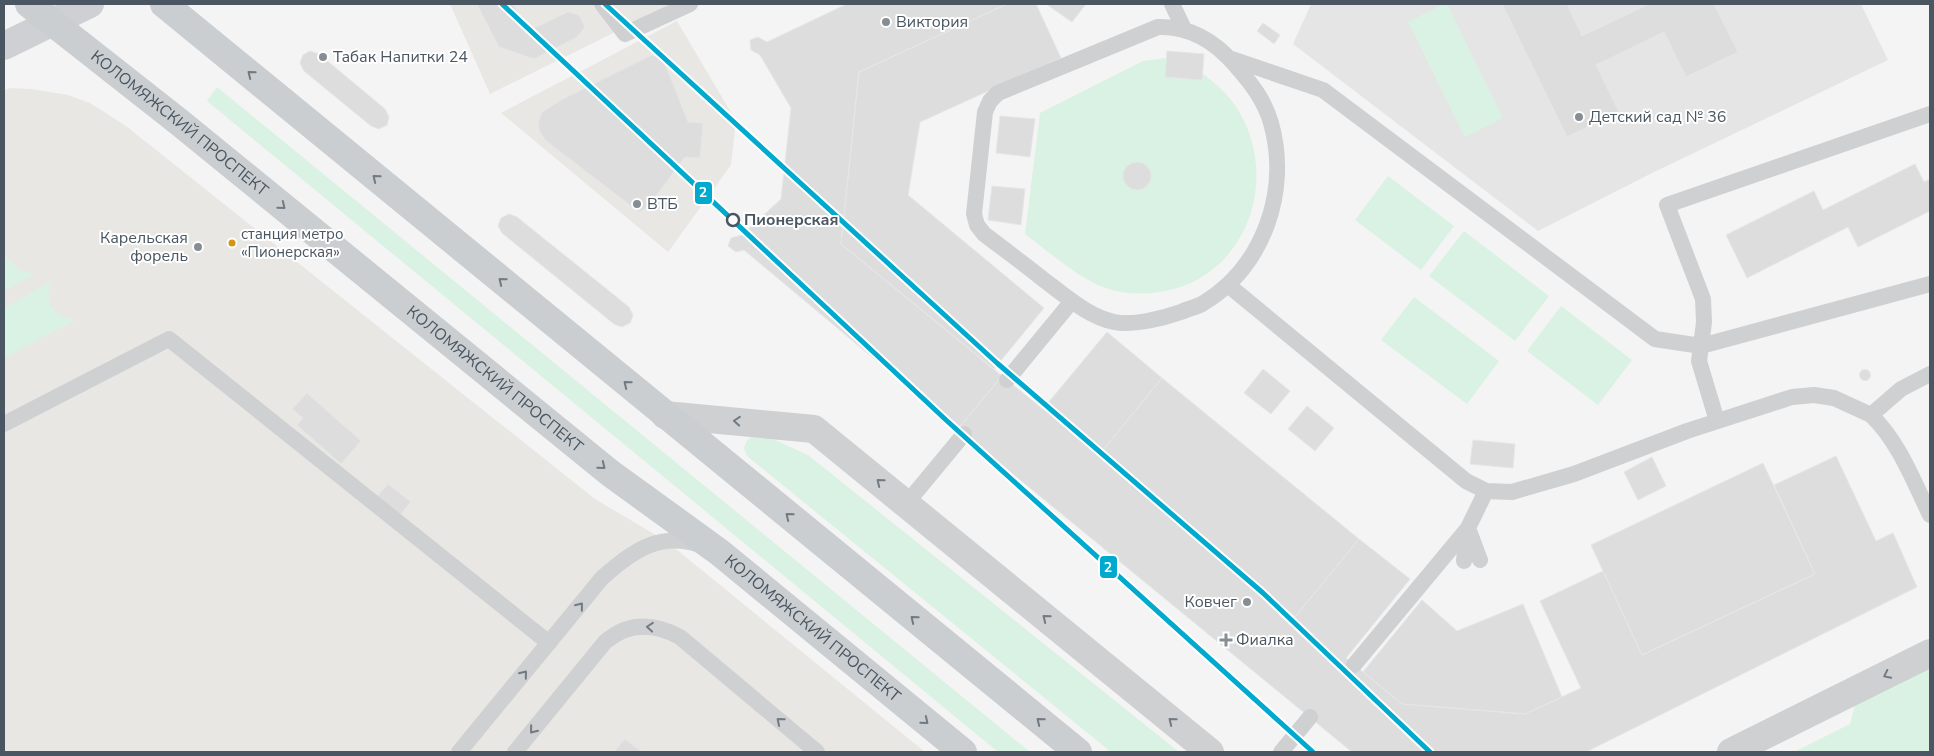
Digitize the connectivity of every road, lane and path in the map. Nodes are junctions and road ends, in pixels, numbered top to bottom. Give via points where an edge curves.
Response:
1 (29, 4) edge
2 (90, 4) edge
3 (164, 4) edge
4 (602, 4) edge
5 (690, 4) edge
6 (1172, 4) edge
7 (52, 22) junction
8 (1184, 29) junction
9 (4, 46) edge
10 (1230, 58) junction
11 (1930, 114) edge
12 (1930, 284) edge
13 (1228, 285) junction
14 (1072, 301) junction
15 (1701, 346) junction
16 (1930, 374) edge
17 (1007, 380) dead end
18 (665, 415) junction
19 (1871, 415) junction
20 (1717, 421) junction
21 (4, 424) edge
22 (964, 434) dead end
23 (1486, 491) junction
24 (906, 504) junction
25 (1930, 514) edge
26 (1468, 528) junction
27 (719, 552) junction
28 (1472, 560) dead end
29 (549, 643) junction
30 (1930, 653) edge
31 (1354, 665) dead end
32 (1310, 717) dead end
33 (459, 752) edge
34 (515, 752) edge
35 (817, 752) edge
36 (962, 752) edge
37 (1078, 752) edge
38 (1210, 752) edge
39 (1281, 752) edge
40 (1731, 752) edge

1 - 7 main road, КОЛОМЯЖСКИЙ ПРОСПЕКТ
2 - 7 main road
18 -> 3 main road
4 - 5 lane via 625,34
6 - 8 lane
7 - 9 main road
7 -> 27 main road, КОЛОМЯЖСКИЙ ПРОСПЕКТ via 610,473
8 - 10 lane via 1216,45
8 - 14 lane via 1158,27 998,93 985,112 974,214 977,225 984,234
10 - 13 lane via 1250,82 1271,122 1278,181 1267,228 1249,260
10 - 15 lane via 1323,90 1655,339
11 - 15 lane via 1667,205 1703,299
12 - 15 lane
13 - 14 lane via 1202,304 1171,316 1143,321 1116,322 1089,313
13 - 23 lane via 1466,481
14 - 17 lane
15 - 20 lane via 1699,360
16 - 19 lane via 1901,389
24 -> 18 street via 814,428
37 -> 18 main road
19 - 20 lane via 1834,398 1814,395 1792,397
19 - 25 lane via 1896,444
20 - 23 lane via 1574,474 1512,492
21 - 29 lane via 169,339
22 - 24 lane
23 - 26 lane
38 -> 24 street
26 - 28 lane
26 - 31 lane
29 -> 27 lane via 602,578 639,549 657,542 677,540
27 -> 36 main road, КОЛОМЯЖСКИЙ ПРОСПЕКТ
33 -> 29 lane
30 -> 40 street
32 - 39 lane
35 -> 34 lane via 680,638 668,631 644,626 618,631 605,642

